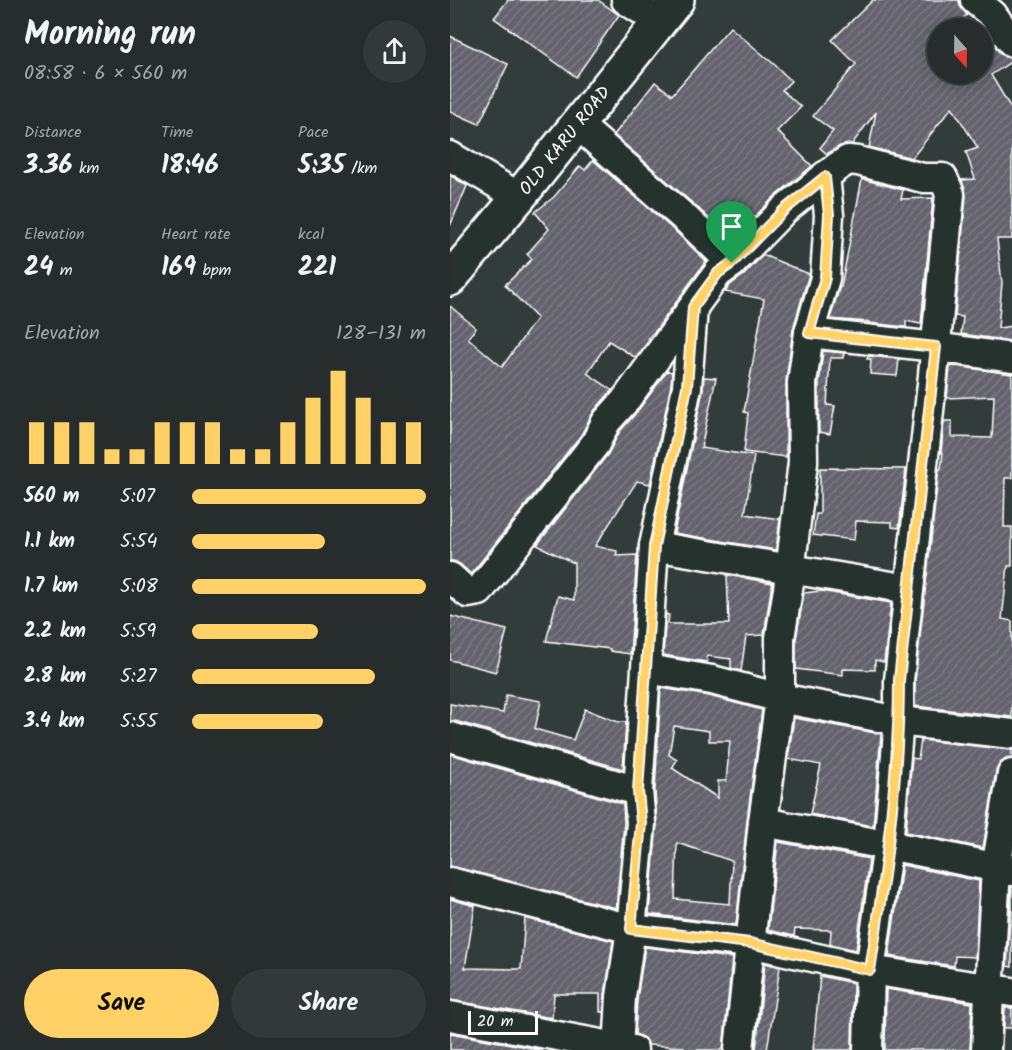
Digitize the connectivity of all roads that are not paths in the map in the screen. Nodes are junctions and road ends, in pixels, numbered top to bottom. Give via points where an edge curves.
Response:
1 (626, 0) edge
2 (993, 5) edge
3 (668, 11) edge
4 (1012, 42) edge
5 (577, 124) junction
6 (450, 156) edge
7 (825, 177) junction
8 (519, 197) junction
9 (732, 263) junction
10 (450, 279) edge
11 (693, 307) junction
12 (809, 333) junction
13 (936, 347) junction
14 (1012, 358) edge
15 (654, 546) junction
16 (790, 568) junction
17 (450, 577) edge
18 (909, 589) junction
19 (647, 669) junction
20 (780, 698) junction
21 (899, 721) junction
22 (1012, 734) edge
23 (450, 737) edge
24 (1012, 774) edge
25 (638, 791) junction
26 (763, 822) junction
27 (888, 845) junction
28 (1004, 869) edge
29 (450, 882) edge
30 (631, 929) junction
31 (750, 943) junction
32 (870, 970) junction
33 (1001, 990) edge
34 (450, 1016) edge
35 (623, 1049) edge
36 (739, 1050) edge
37 (868, 1050) edge
38 (986, 1050) edge

1 - 3 street
2 - 4 street
3 - 5 main road, OLD KARU ROAD
5 - 8 main road, OLD KARU ROAD
5 - 9 street
6 - 8 street
7 - 9 street via 784,210
7 - 12 street via 829,215 825,278
7 - 13 street via 848,160 923,178 943,178 950,195
8 - 10 main road, OLD KARU ROAD
9 - 11 street via 718,273
11 - 15 street via 687,387
11 - 17 street via 606,422 595,444 480,591 468,593
12 - 13 street
12 - 16 street via 802,383 802,462
13 - 14 street
13 - 18 street
15 - 16 street
15 - 19 street
16 - 18 street
16 - 20 street via 780,638
18 - 21 street via 899,680
19 - 20 street via 712,680
19 - 25 street
20 - 21 street
20 - 26 street
21 - 22 street
21 - 27 street
23 - 25 street
24 - 28 street
25 - 30 street via 641,823
26 - 27 street
26 - 31 street
27 - 28 street
27 - 32 street
28 - 33 street
29 - 30 street
30 - 31 street
30 - 35 street via 621,997
31 - 32 street
31 - 36 street
32 - 33 street
32 - 37 street
33 - 38 street
34 - 35 street

